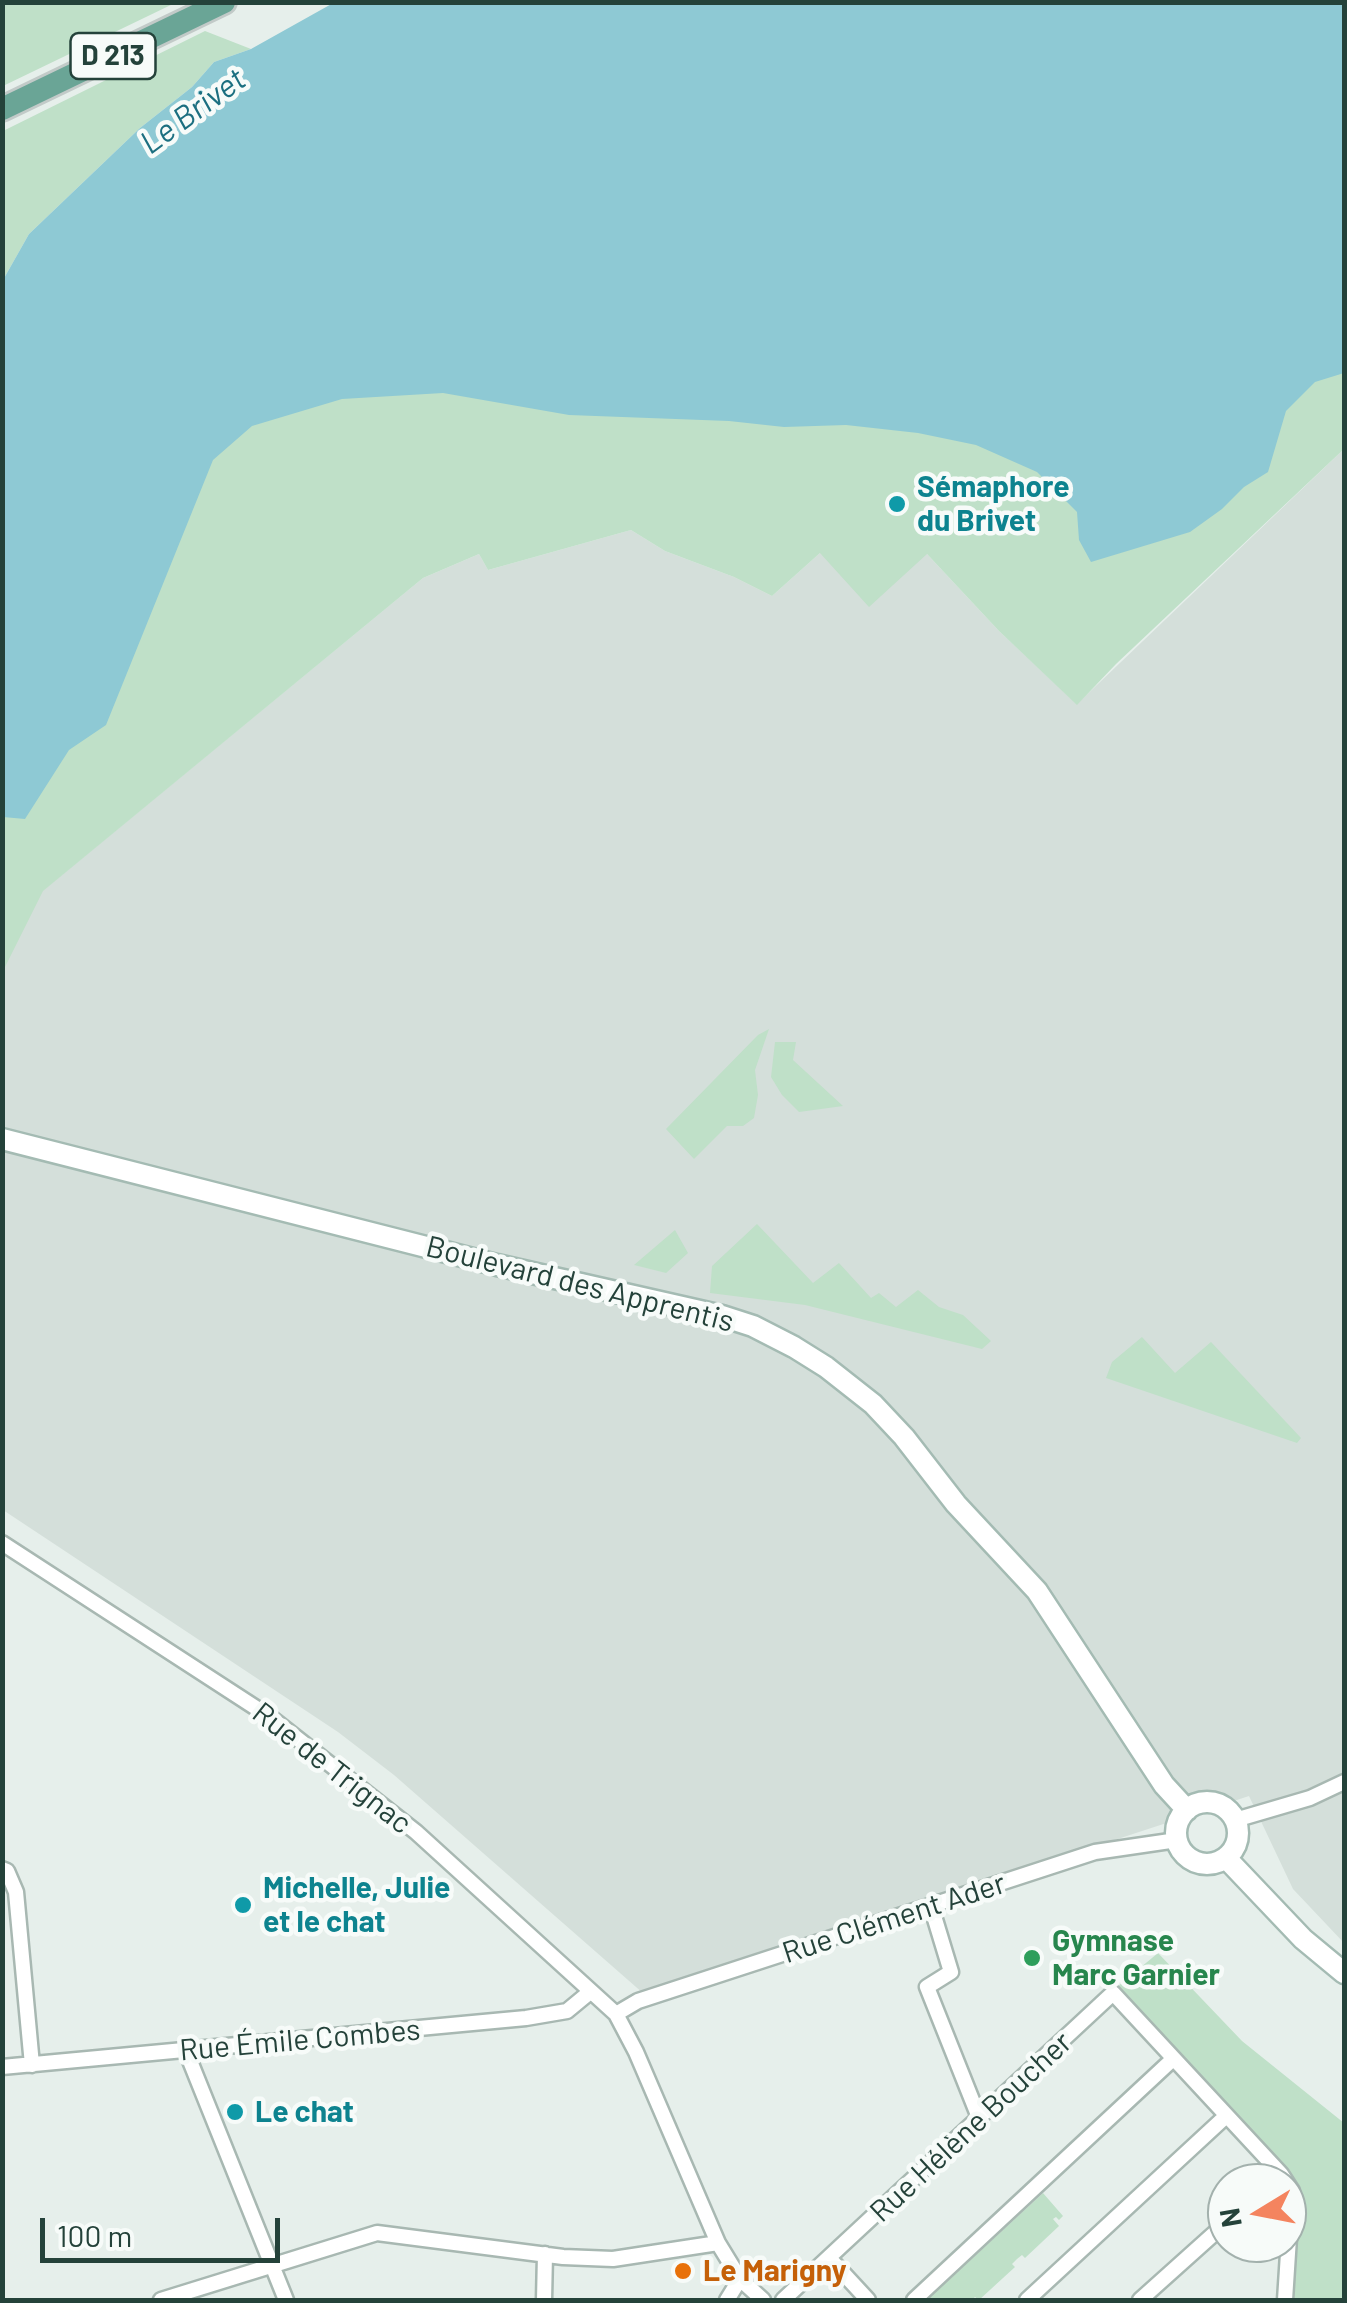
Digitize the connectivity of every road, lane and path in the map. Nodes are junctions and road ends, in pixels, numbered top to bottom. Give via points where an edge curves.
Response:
1 (224, 2) edge
2 (2, 110) edge
3 (2, 1140) edge
4 (2, 1543) edge
5 (1344, 1782) edge
6 (1187, 1810) junction
7 (1235, 1820) junction
8 (1177, 1840) junction
9 (1226, 1858) junction
10 (2, 1869) edge
11 (931, 1906) junction
12 (1344, 1973) edge
13 (590, 1992) junction
14 (616, 2014) junction
15 (186, 2051) junction
16 (1173, 2060) junction
17 (32, 2065) junction
18 (2, 2067) edge
19 (1225, 2116) junction
20 (980, 2120) junction
21 (1264, 2163) edge
22 (1207, 2240) edge
23 (718, 2243) junction
24 (545, 2254) junction
25 (831, 2260) junction
26 (1285, 2263) edge
27 (273, 2264) junction
28 (740, 2279) junction
29 (1281, 2297) edge
30 (161, 2300) edge
31 (286, 2300) edge
32 (544, 2300) edge
33 (727, 2300) edge
34 (762, 2300) edge
35 (784, 2300) edge
36 (868, 2300) edge
37 (914, 2300) edge
38 (1027, 2300) edge
39 (1140, 2300) edge

1 - 2 main road, D 213
3 - 6 main road, Boulevard des Apprentis via 722,1316 794,1347 873,1404 1037,1591
4 - 13 street, Rue de Trignac via 270,1717 416,1832
5 - 7 street
6 - 7 main road via 1214,1803
6 - 8 main road
7 - 9 main road via 1237,1841
8 - 9 main road via 1196,1862
8 - 11 street, Rue Clément Ader via 1095,1852
9 - 12 main road
10 - 17 street via 16,1892
11 - 14 street, Rue Clément Ader
11 - 20 street via 951,1972 926,1988
13 - 14 street, Rue de Trignac
13 - 15 street, Rue Émile Combes via 557,2014
14 - 23 street, Rue de Trignac
15 - 17 street, Rue Émile Combes
15 - 27 street
16 - 19 street
16 - 20 street, Rue Hélène Boucher via 1113,1994
16 - 37 street
17 - 18 street, Rue Émile Combes
19 - 21 street
19 - 38 street
20 - 25 street, Rue Hélène Boucher
22 - 39 street
23 - 24 street via 614,2259
23 - 28 street, Rue de Trignac
24 - 27 street via 377,2233
24 - 32 street
25 - 35 street, Rue Hélène Boucher
25 - 36 street
26 - 29 street
27 - 30 street
27 - 31 street
28 - 33 street
28 - 34 street, Rue de Trignac

